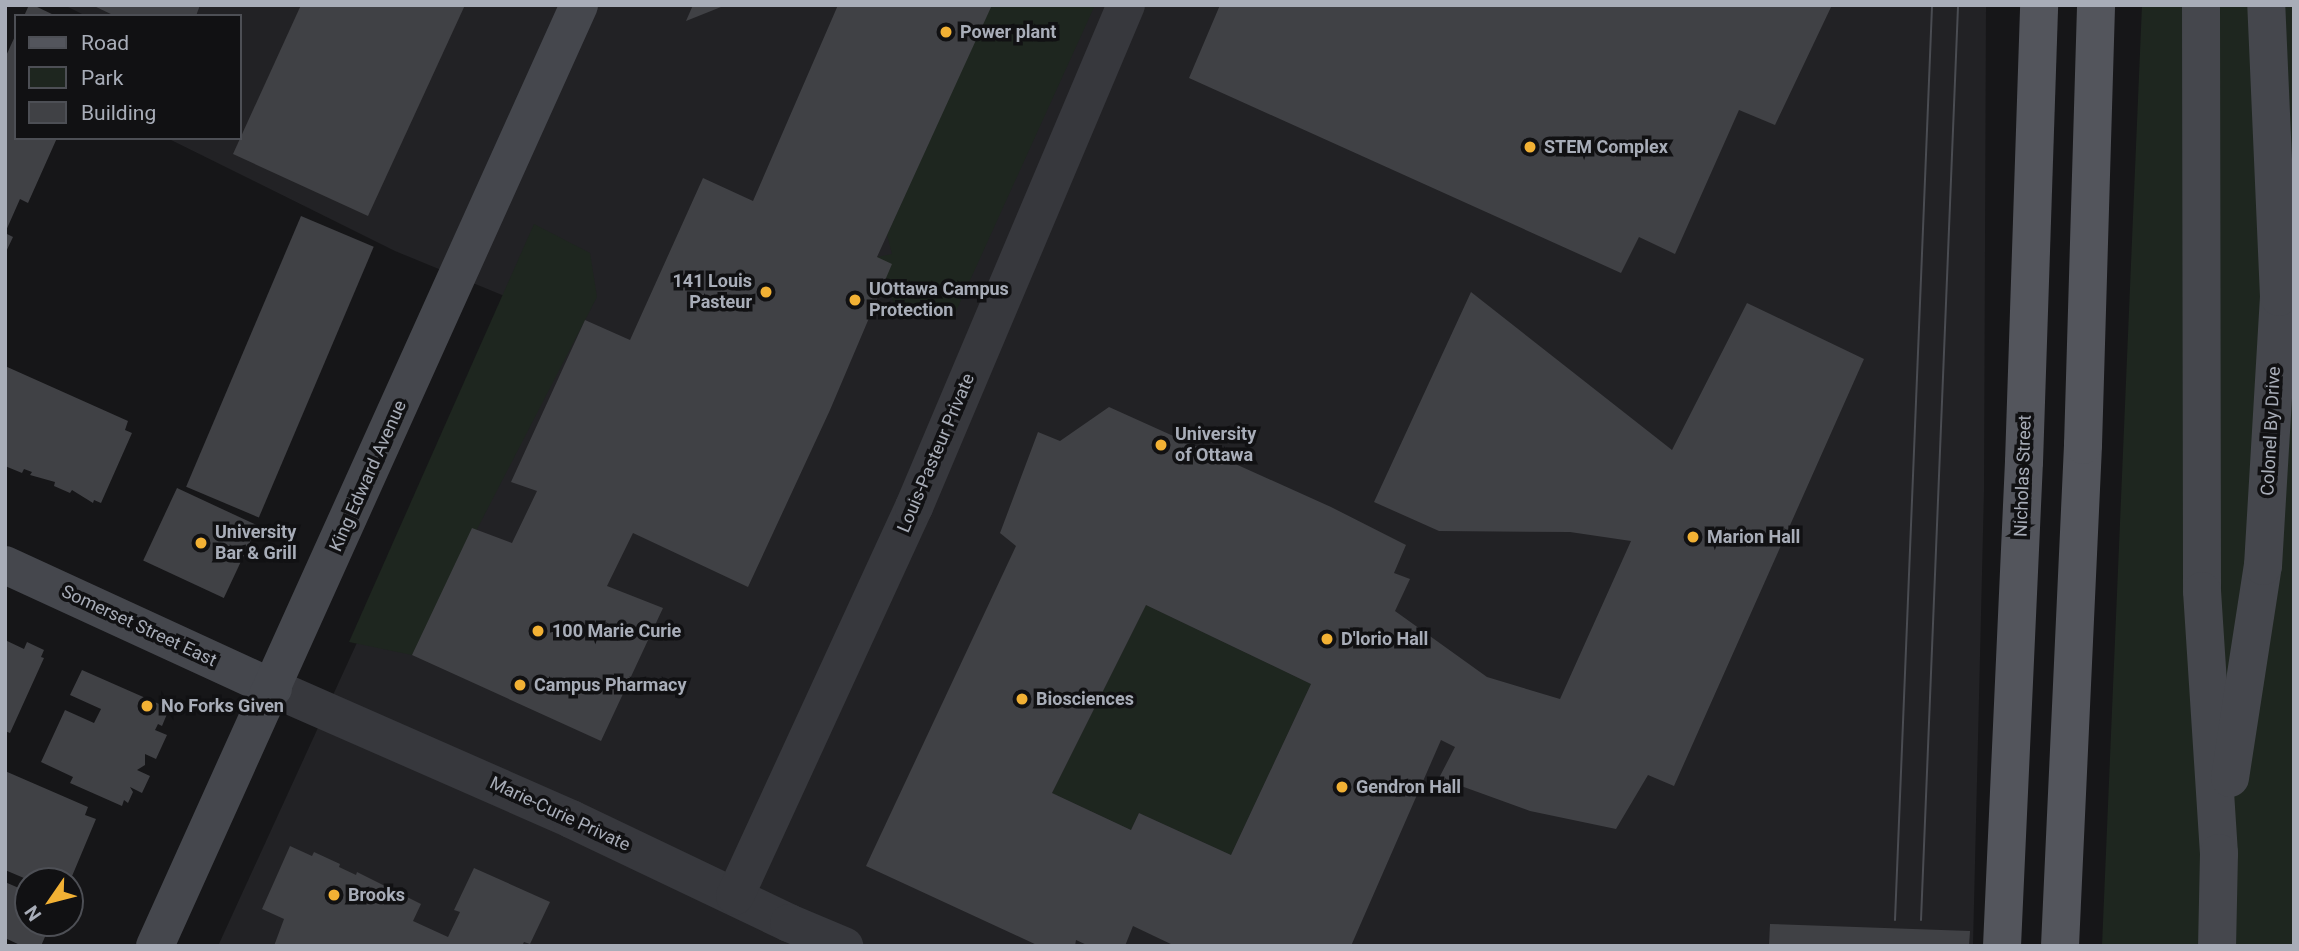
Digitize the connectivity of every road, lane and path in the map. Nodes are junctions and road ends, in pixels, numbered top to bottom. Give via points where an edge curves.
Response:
1 (579, 5) edge
2 (1126, 5) edge
3 (2039, 5) edge
4 (2096, 5) edge
5 (2201, 5) edge
6 (2266, 5) edge
7 (5, 565) edge
8 (273, 688) junction
9 (2219, 853) junction
10 (735, 896) junction
11 (785, 934) edge
12 (155, 946) edge
13 (844, 946) edge
14 (2002, 946) edge
15 (2060, 946) edge
16 (2217, 946) edge

1 - 8 main road, King Edward Avenue
2 - 10 street, Louis-Pasteur Private via 914,507
3 - 14 main road, Nicholas Street
4 - 15 main road
5 - 9 main road, Colonel By Drive via 2202,591
6 - 9 main road, Colonel By Drive via 2279,297 2263,566
7 - 8 main road, Somerset Street East
8 - 10 street, Marie-Curie Private via 480,777
8 - 12 main road, King Edward Avenue
9 - 16 main road, Colonel By Drive
10 - 11 street, Marie-Curie Private
11 - 13 street, Marie-Curie Private

